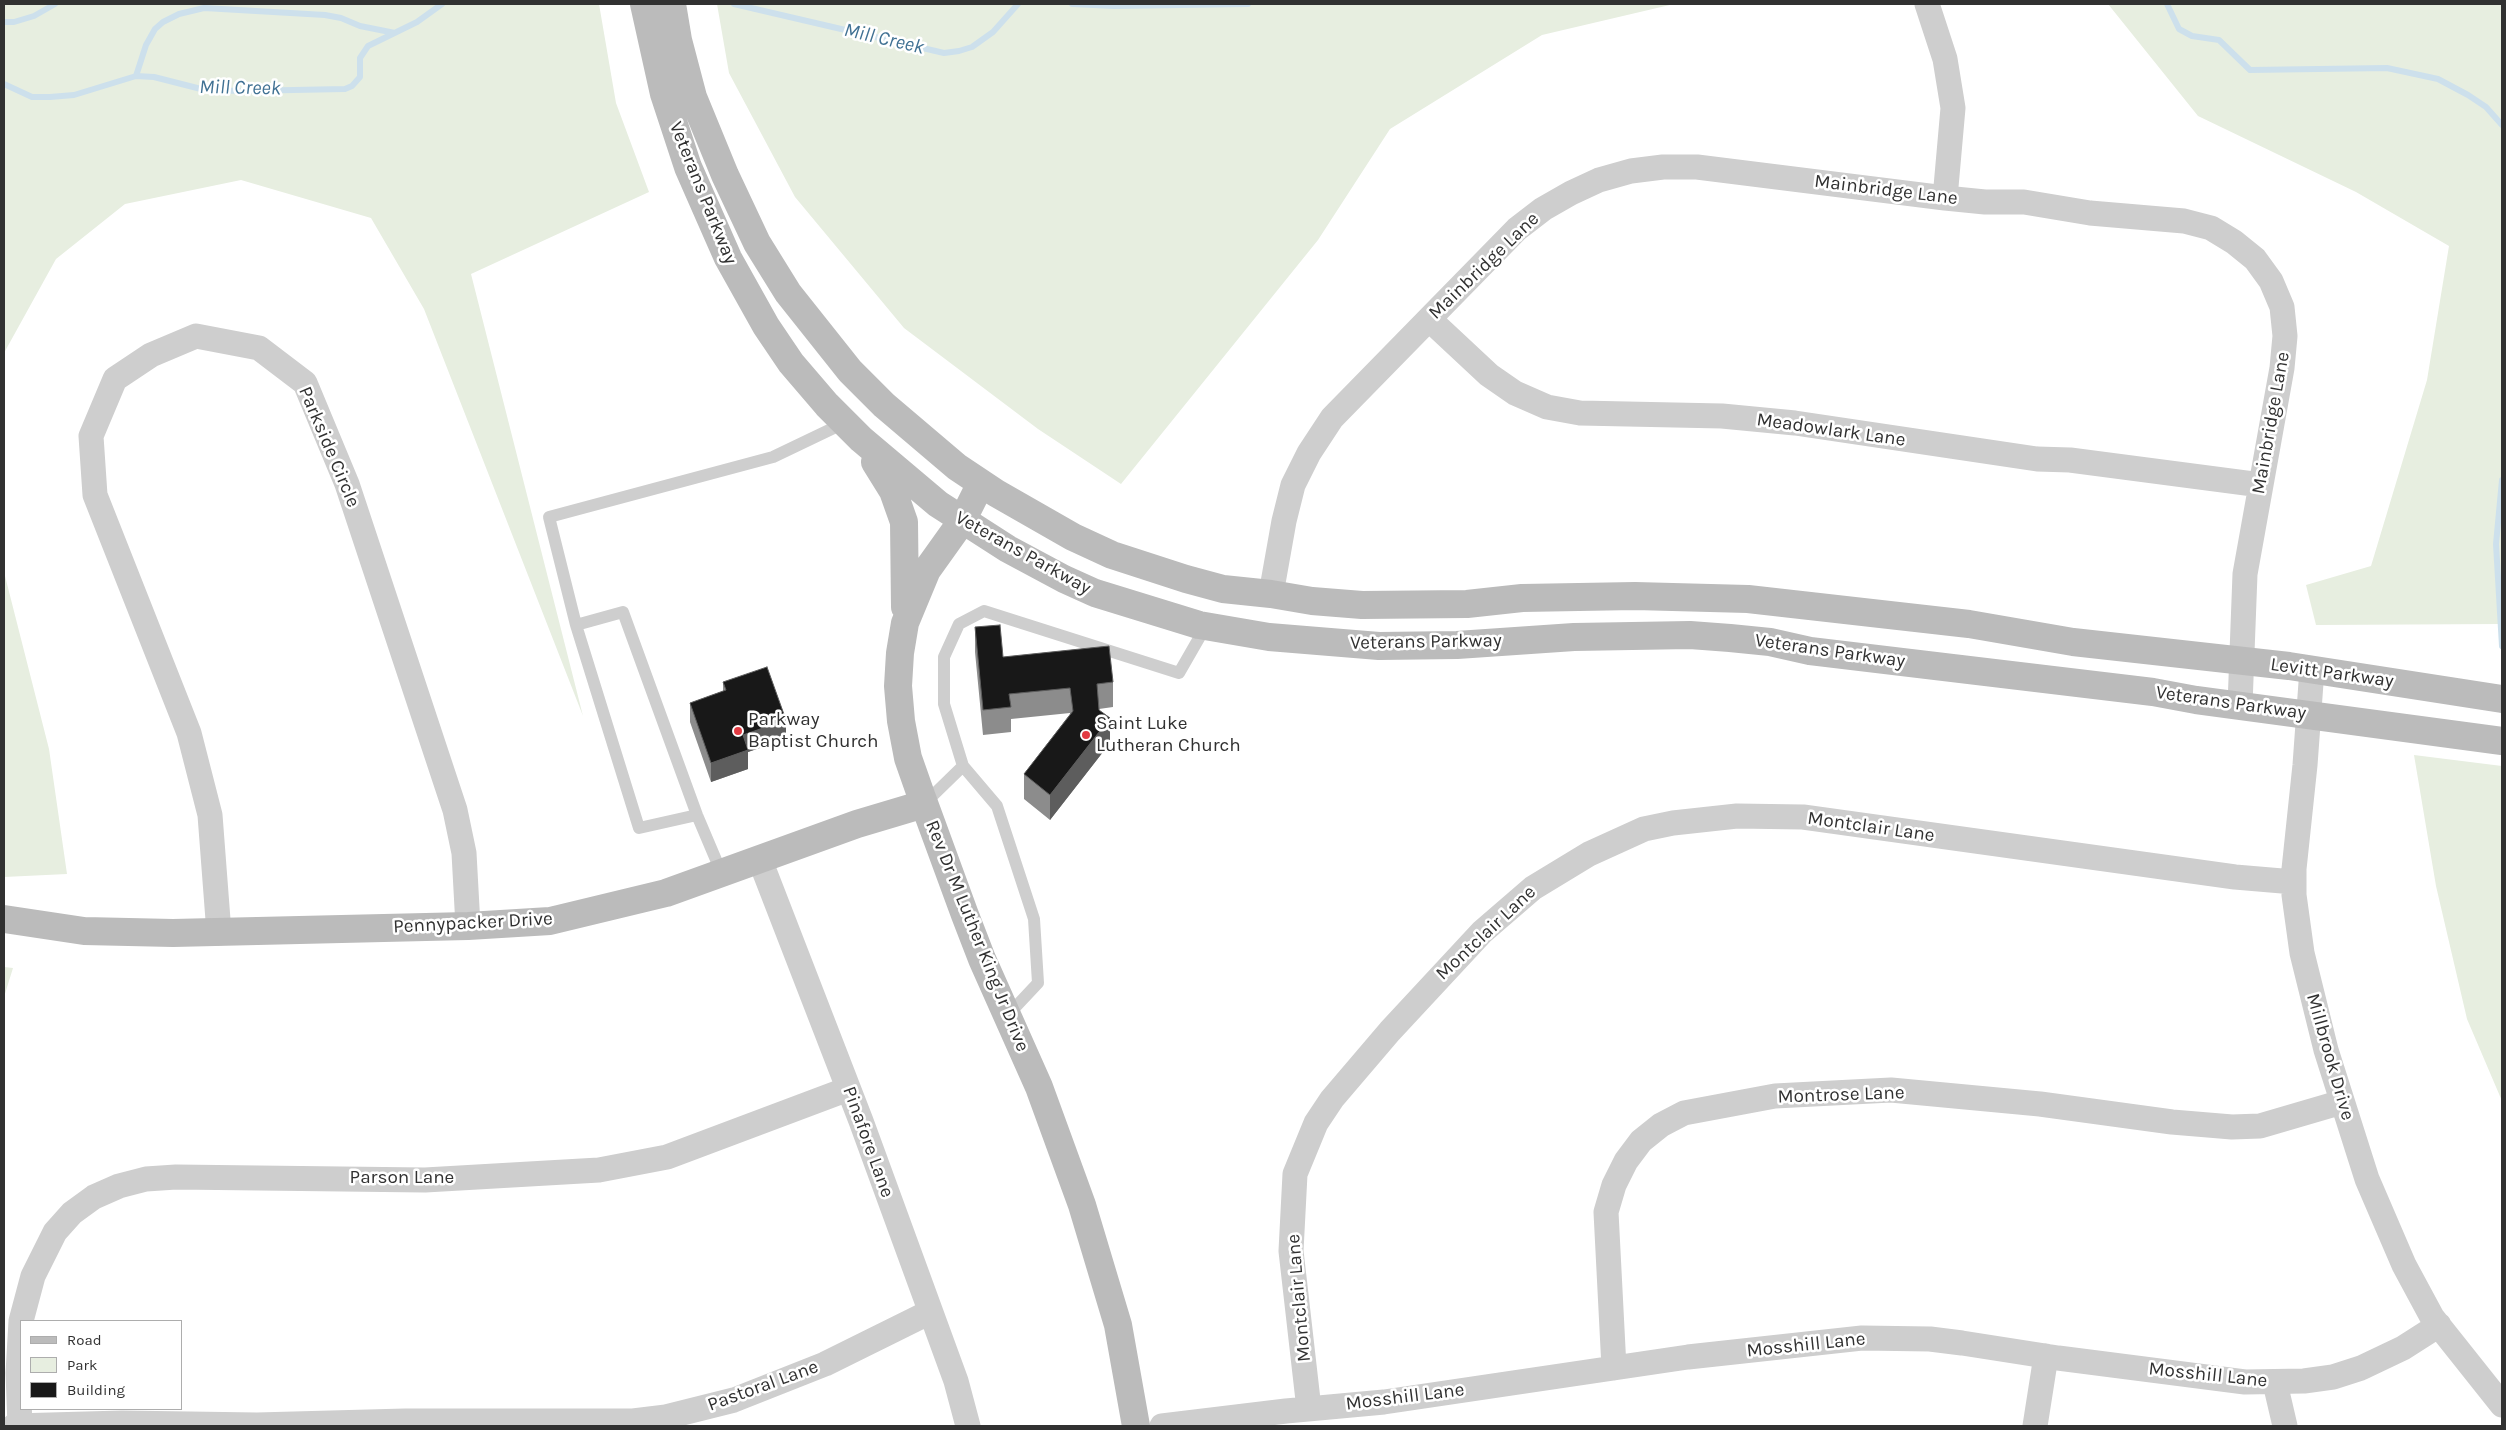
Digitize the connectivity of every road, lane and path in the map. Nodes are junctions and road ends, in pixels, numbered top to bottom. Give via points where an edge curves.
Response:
1 (644, 4) edge
2 (672, 4) edge
3 (1927, 4) edge
4 (1944, 198) junction
5 (1429, 319) junction
6 (852, 431) junction
7 (981, 483) junction
8 (2261, 485) junction
9 (962, 521) junction
10 (1271, 594) junction
11 (905, 623) junction
12 (576, 625) junction
13 (1206, 626) junction
14 (2240, 662) junction
15 (2312, 669) junction
16 (2502, 698) edge
17 (2240, 704) junction
18 (2309, 714) junction
19 (2502, 741) edge
20 (963, 766) junction
21 (924, 804) junction
22 (697, 815) junction
23 (760, 860) junction
24 (722, 874) junction
25 (2294, 882) junction
26 (4, 920) edge
27 (468, 926) junction
28 (219, 932) junction
29 (1007, 1016) junction
30 (848, 1090) junction
31 (2342, 1102) junction
32 (930, 1312) junction
33 (21, 1320) edge
34 (2439, 1326) junction
35 (20, 1338) edge
36 (2046, 1356) junction
37 (1614, 1368) junction
38 (2275, 1383) junction
39 (2502, 1405) edge
40 (1309, 1409) junction
41 (14, 1426) edge
42 (20, 1426) edge
43 (968, 1426) edge
44 (1136, 1426) edge
45 (1162, 1426) edge
46 (2035, 1426) edge
47 (2285, 1426) edge

1 - 6 main road, Veterans Parkway via 670,112 688,167 728,258 782,350
2 - 7 main road, Veterans Parkway via 694,97 757,244 788,292 850,371 919,437
3 - 4 street via 1946,58 1953,108
4 - 5 street, Mainbridge Lane via 1697,167 1631,171 1600,180 1543,209 1511,235
4 - 8 street, Mainbridge Lane via 2024,202 2090,213 2184,221 2211,228 2255,260 2272,281 2282,307 2285,336
5 - 8 street, Meadowlark Lane via 1489,375 1515,393 1547,406 1580,413 1722,416 1795,423 2036,459 2070,460
5 - 10 street, Mainbridge Lane via 1332,418 1309,452 1293,485
6 - 9 main road, Veterans Parkway via 915,487
6 - 11 main road via 893,491 904,522
6 - 12 lane via 773,457 549,517
7 - 9 main road, Rev Dr M Luther King Jr Drive
7 - 10 main road, Veterans Parkway via 1073,537 1112,555 1223,589
8 - 14 street, Mainbridge Lane via 2245,574
9 - 11 main road, Rev Dr M Luther King Jr Drive via 927,570
9 - 13 main road, Veterans Parkway via 1036,564 1095,592
10 - 14 main road, Veterans Parkway via 1312,601 1378,605 1635,596 1748,599 1968,624 2073,642
11 - 21 main road, Rev Dr M Luther King Jr Drive via 898,686 901,721 908,758
12 - 22 lane via 623,612
12 - 22 lane via 639,828
13 - 17 main road, Veterans Parkway via 1269,637 1379,646 1457,645 1574,637 1690,635 1730,638 1810,651
13 - 20 lane via 1179,673 984,611 959,624 944,657 944,704
14 - 15 main road, Levitt Parkway
14 - 17 street, Mainbridge Lane
15 - 16 main road, Levitt Parkway
15 - 18 street, Millbrook Drive
17 - 18 main road, Veterans Parkway
18 - 19 main road, Veterans Parkway
18 - 25 street, Millbrook Drive
20 - 21 lane
20 - 29 lane via 997,806 1034,918 1038,983
21 - 23 main road, Pennypacker Drive via 857,824
21 - 29 main road, Rev Dr M Luther King Jr Drive
22 - 24 lane
23 - 24 main road, Pennypacker Drive
23 - 30 street, Pinafore Lane
24 - 27 main road, Pennypacker Drive via 666,894 589,914 550,921
25 - 31 street, Millbrook Drive via 2297,923 2309,984
25 - 40 street, Montclair Lane via 2209,874 1803,817 1737,816 1673,823 1644,830 1589,854 1533,888 1482,932 1390,1031 1332,1099 1316,1123 1295,1174 1291,1251
26 - 28 main road, Pennypacker Drive via 84,931
27 - 28 main road, Pennypacker Drive
27 - 28 street, Parkside Circle via 464,853 455,810 347,484 305,383 259,348 196,336 151,355 116,379 91,436 95,495 189,734 210,815
29 - 44 main road, Rev Dr M Luther King Jr Drive via 1039,1087 1082,1205 1118,1324
30 - 32 street, Pinafore Lane
30 - 33 street, Parson Lane via 675,1155 599,1170 425,1180 176,1177 119,1186 94,1197 72,1213 55,1232 33,1276
31 - 34 street, Millbrook Drive via 2378,1209 2404,1265
31 - 37 street, Montrose Lane via 2260,1126 2232,1127 1891,1090 1774,1096 1684,1113 1641,1141 1614,1185 1606,1212
32 - 42 street, Pastoral Lane via 825,1364 734,1400 633,1421
32 - 43 street, Pinafore Lane via 956,1381
34 - 38 street, Mosshill Lane via 2361,1368 2333,1377
34 - 39 street, Millbrook Drive
35 - 42 street, Parson Lane
36 - 37 street, Mosshill Lane via 1930,1339 1862,1338
36 - 38 street, Mosshill Lane via 2245,1382
36 - 46 street
37 - 40 street, Mosshill Lane via 1384,1402
38 - 47 street
40 - 45 street, Mosshill Lane
41 - 42 street, Pastoral Lane

